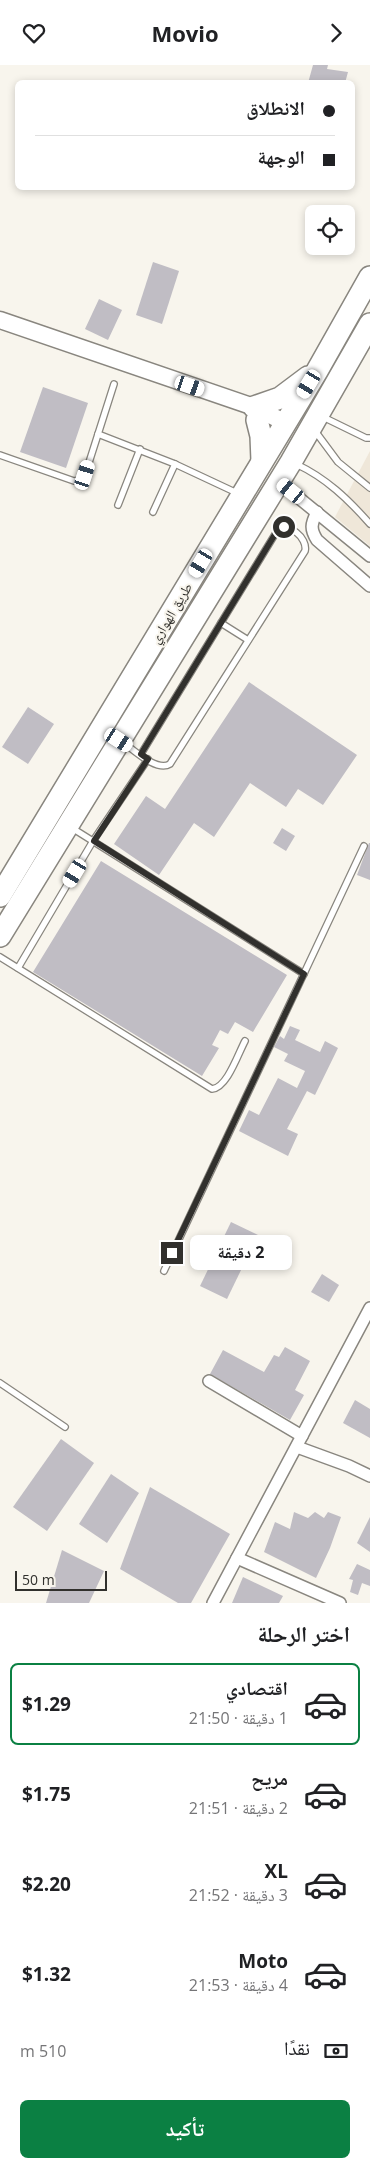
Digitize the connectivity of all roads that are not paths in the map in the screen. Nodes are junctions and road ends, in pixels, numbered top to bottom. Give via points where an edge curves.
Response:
1 (370, 277) edge
2 (0, 320) edge
3 (370, 324) edge
4 (316, 371) junction
5 (114, 384) dead end
6 (251, 410) junction
7 (315, 420) junction
8 (282, 429) junction
9 (98, 433) junction
10 (370, 437) edge
11 (140, 449) junction
12 (0, 455) edge
13 (262, 461) junction
14 (291, 462) junction
15 (175, 464) junction
16 (278, 481) junction
17 (370, 488) edge
18 (242, 495) junction
19 (118, 505) dead end
20 (153, 512) dead end
21 (316, 512) junction
22 (369, 521) edge
23 (370, 556) edge
24 (370, 586) edge
25 (220, 623) junction
26 (248, 641) junction
27 (119, 740) junction
28 (141, 754) junction
29 (148, 759) junction
30 (68, 783) junction
31 (86, 795) junction
32 (68, 826) junction
33 (94, 841) junction
34 (364, 845) dead end
35 (6, 876) edge
36 (0, 896) edge
37 (0, 936) edge
38 (0, 957) edge
39 (18, 968) junction
40 (304, 974) junction
41 (245, 1041) dead end
42 (164, 1271) dead end
43 (370, 1308) edge
44 (209, 1381) dead end
45 (0, 1383) edge
46 (64, 1427) dead end
47 (299, 1441) junction
48 (370, 1476) edge
49 (237, 1558) junction
50 (213, 1603) edge
51 (340, 1603) edge

1 - 4 highway, طريق الهواري
2 - 6 main road
3 - 7 highway, طريق الهواري
4 - 6 highway via 280,398
4 - 8 highway, طريق الهواري
5 - 9 lane
6 - 8 main road
6 - 13 highway via 261,436
7 - 10 lane
7 - 14 highway, طريق الهواري
7 - 17 lane via 324,445 338,462
8 - 13 highway, طريق الهواري
9 - 11 lane
9 - 12 lane via 85,475 77,481
11 - 15 lane
11 - 19 lane
13 - 18 highway, طريق الهواري
14 - 16 highway, طريق الهواري
14 - 22 lane via 341,492
15 - 18 lane
15 - 20 lane
16 - 21 street
16 - 27 highway, طريق الهواري
18 - 30 highway, طريق الهواري
21 - 23 street
21 - 24 street via 311,532
25 - 26 lane
25 - 26 lane via 277,531 284,527 294,532 305,540 305,551
25 - 28 lane
26 - 29 lane via 170,764 162,767
27 - 28 lane
27 - 31 highway, طريق الهواري
28 - 29 lane
29 - 33 lane
30 - 31 highway
30 - 35 highway, طريق الهواري
31 - 32 highway, طريق الهواري
32 - 33 lane
32 - 37 highway, طريق الهواري
33 - 39 lane
33 - 40 lane
34 - 40 lane
35 - 36 highway, طريق الهواري
38 - 39 lane
39 - 41 lane via 212,1089 224,1083
40 - 42 lane
43 - 47 street
44 - 47 street
45 - 46 lane
47 - 48 street
47 - 49 street
49 - 50 street
49 - 51 street

